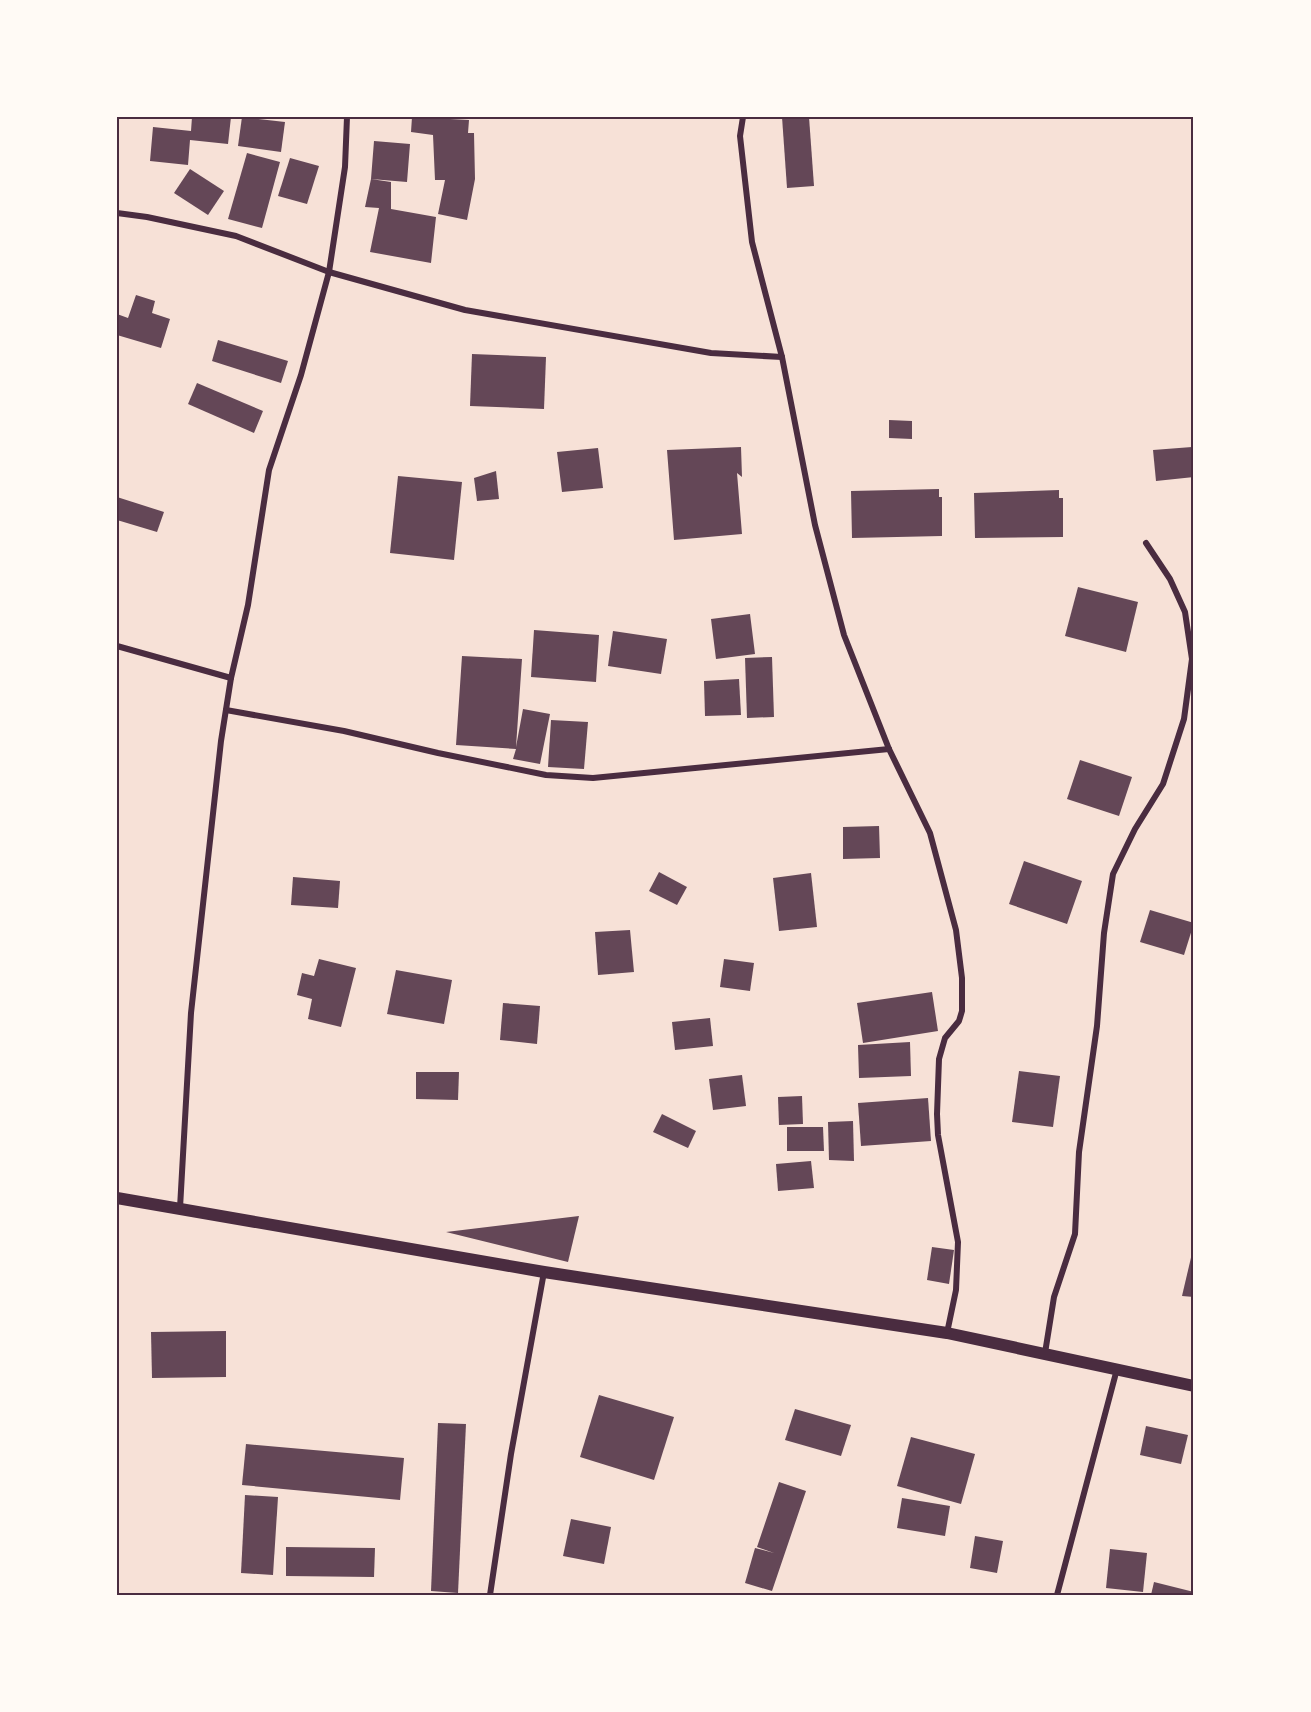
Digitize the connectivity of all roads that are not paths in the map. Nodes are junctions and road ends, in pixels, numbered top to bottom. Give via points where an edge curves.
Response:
1 (347, 117) edge
2 (743, 117) edge
3 (117, 213) edge
4 (330, 272) junction
5 (782, 357) junction
6 (1146, 543) dead end
7 (117, 646) edge
8 (231, 678) junction
9 (226, 710) junction
10 (889, 749) junction
11 (117, 1198) edge
12 (180, 1208) junction
13 (544, 1272) junction
14 (947, 1333) junction
15 (1045, 1353) junction
16 (1117, 1369) junction
17 (1194, 1386) edge
18 (490, 1595) edge
19 (1057, 1595) edge

1 - 4 street via 345,167
2 - 5 street via 740,136 752,242
3 - 4 street via 236,236
4 - 5 street via 465,310 711,353
4 - 8 street via 269,470 248,605
5 - 10 street via 815,525 844,635
6 - 15 street via 1170,579 1185,612 1192,659 1184,719 1163,784 1113,874 1079,1152 1075,1234 1054,1297
7 - 8 street
8 - 9 street
9 - 10 street via 546,775 593,778
9 - 12 street via 191,1013
10 - 14 street via 930,833 956,930 962,978 962,1011 945,1038 939,1059 938,1135 958,1242 956,1290
11 - 12 main road
12 - 13 main road
13 - 14 main road
13 - 18 street
14 - 15 main road
15 - 16 main road
16 - 17 main road
16 - 19 street

